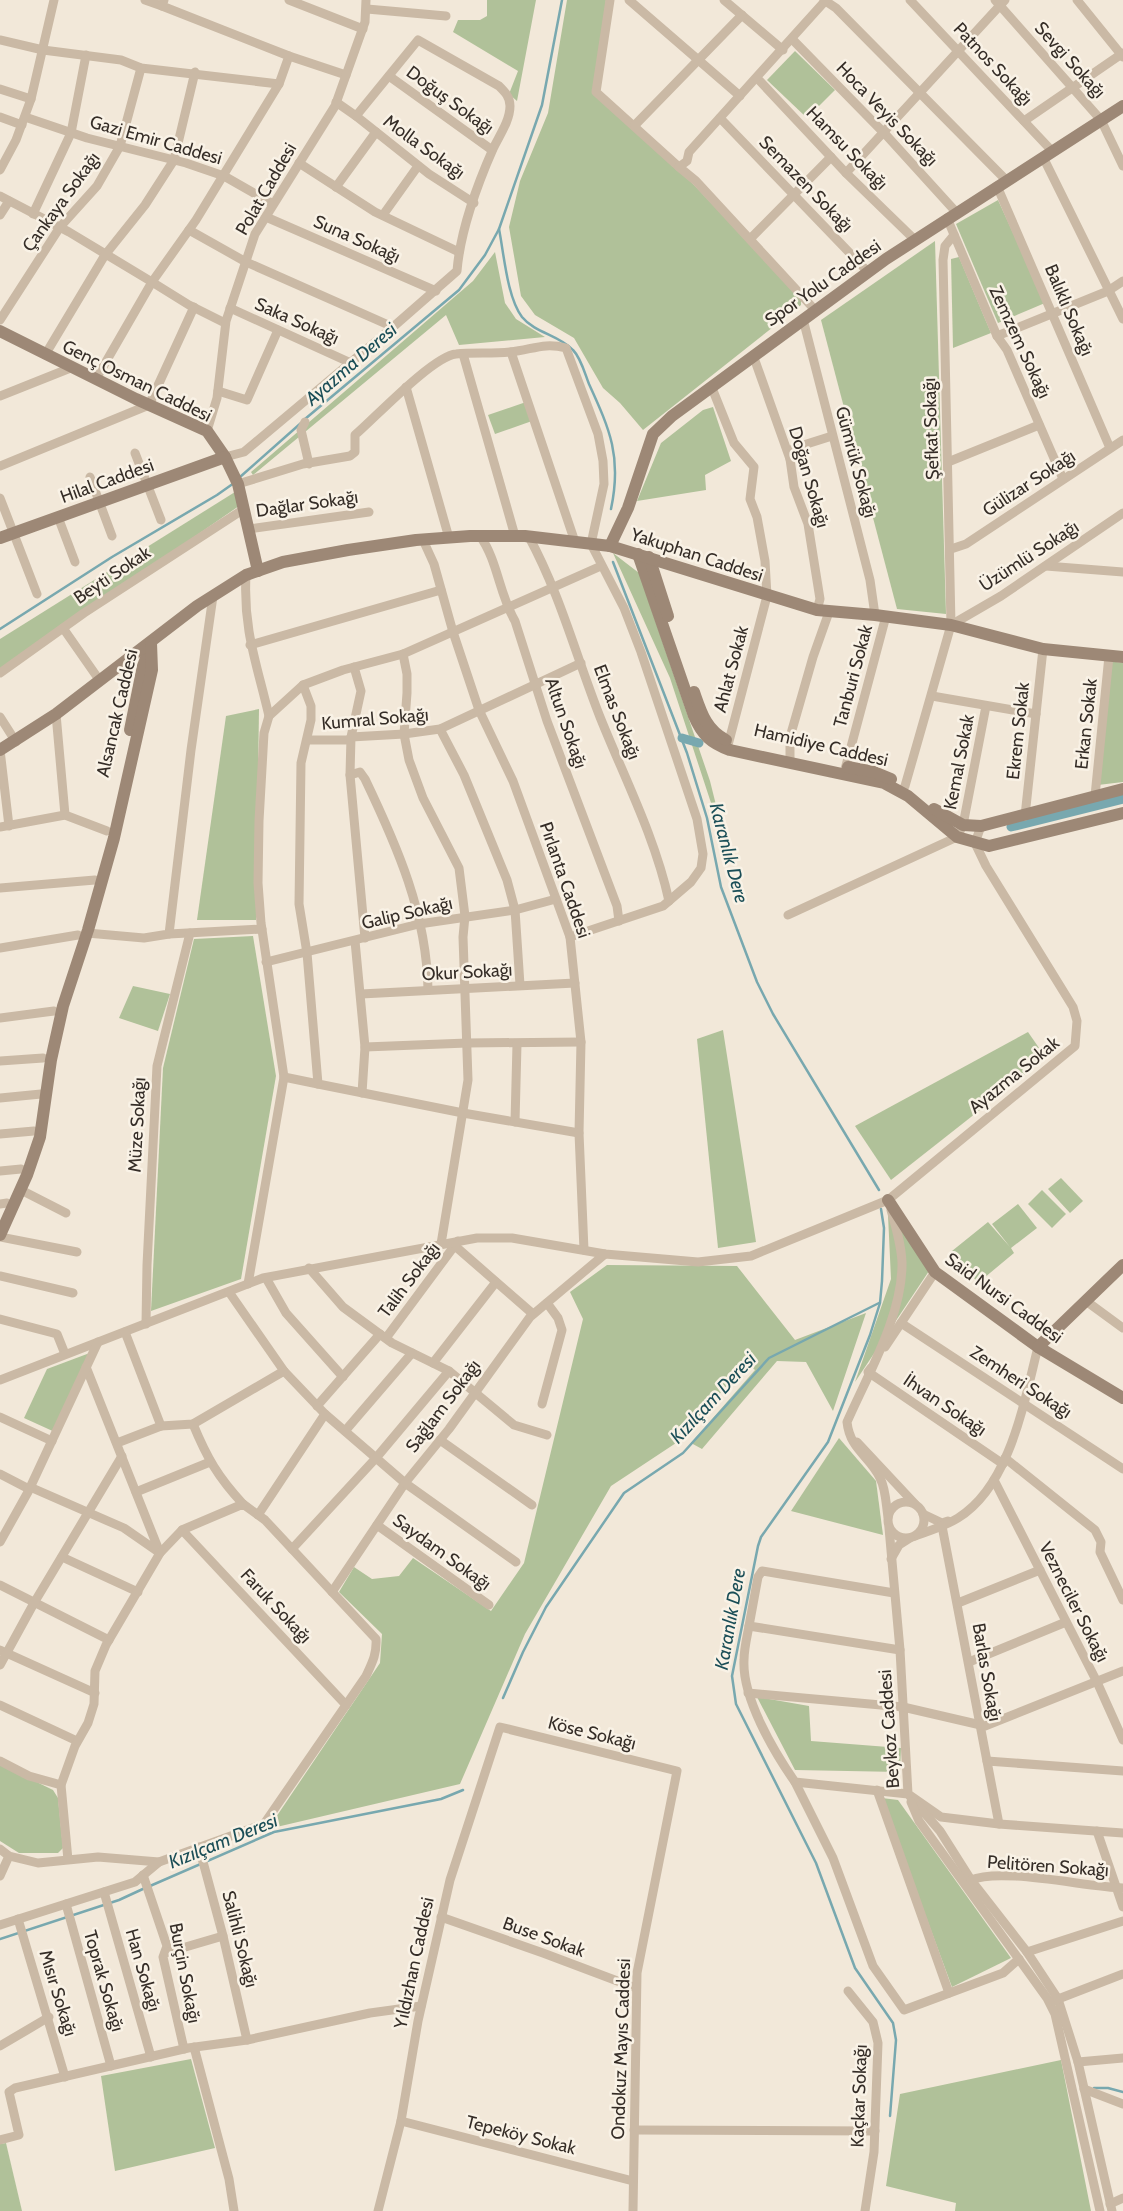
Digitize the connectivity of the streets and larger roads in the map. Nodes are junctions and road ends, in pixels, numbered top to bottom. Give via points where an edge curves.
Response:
1 (54, 0) edge
2 (145, 0) edge
3 (289, 0) edge
4 (610, 0) edge
5 (629, 0) edge
6 (724, 0) edge
7 (825, 0) edge
8 (910, 0) edge
9 (1077, 0) edge
10 (1000, 2) edge
11 (163, 3) edge
12 (367, 5) edge
13 (742, 15) junction
14 (446, 16) dead end
15 (363, 29) junction
16 (792, 39) junction
17 (0, 40) edge
18 (43, 50) junction
19 (783, 50) junction
20 (958, 51) junction
21 (1122, 55) edge
22 (86, 56) junction
23 (290, 56) junction
24 (700, 61) junction
25 (142, 68) junction
26 (195, 72) junction
27 (346, 75) junction
28 (389, 76) junction
29 (757, 78) junction
30 (279, 84) junction
31 (1071, 87) junction
32 (0, 90) edge
33 (920, 92) junction
34 (740, 96) junction
35 (31, 99) junction
36 (336, 102) junction
37 (1123, 106) edge
38 (356, 116) junction
39 (0, 117) edge
40 (720, 118) junction
41 (1101, 120) junction
42 (23, 121) junction
43 (1024, 121) junction
44 (635, 125) junction
45 (376, 132) junction
46 (883, 132) junction
47 (71, 133) junction
48 (120, 146) junction
49 (492, 150) junction
50 (1047, 154) junction
51 (831, 157) junction
52 (174, 160) junction
53 (300, 163) junction
54 (418, 166) junction
55 (1123, 166) edge
56 (679, 167) junction
57 (0, 170) edge
58 (846, 173) junction
59 (224, 176) junction
60 (1002, 183) junction
61 (336, 186) junction
62 (793, 195) junction
63 (0, 196) edge
64 (9, 201) junction
65 (474, 203) junction
66 (274, 204) junction
67 (32, 214) junction
68 (0, 215) edge
69 (383, 215) junction
70 (952, 215) junction
71 (266, 216) junction
72 (60, 228) junction
73 (189, 230) junction
74 (954, 236) junction
75 (750, 239) junction
76 (915, 240) junction
77 (459, 252) junction
78 (105, 255) junction
79 (246, 262) junction
80 (868, 272) junction
81 (152, 282) junction
82 (1123, 282) edge
83 (436, 291) junction
84 (1108, 291) junction
85 (194, 307) junction
86 (230, 308) junction
87 (815, 310) junction
88 (1053, 314) junction
89 (803, 319) junction
90 (1123, 319) edge
91 (0, 320) edge
92 (226, 323) junction
93 (393, 327) junction
94 (278, 330) junction
95 (0, 332) edge
96 (997, 336) junction
97 (511, 352) junction
98 (463, 354) junction
99 (45, 355) junction
100 (753, 355) junction
101 (351, 362) junction
102 (73, 367) junction
103 (96, 379) junction
104 (406, 387) junction
105 (712, 388) junction
106 (218, 392) junction
107 (0, 396) edge
108 (149, 405) junction
109 (306, 422) dead end
110 (1040, 425) junction
111 (206, 431) junction
112 (832, 436) junction
113 (1123, 440) edge
114 (1110, 448) junction
115 (135, 453) dead end
116 (225, 456) junction
117 (790, 459) junction
118 (948, 462) junction
119 (309, 464) junction
120 (0, 466) edge
121 (90, 476) dead end
122 (1063, 479) junction
123 (236, 480) junction
124 (147, 485) junction
125 (0, 498) edge
126 (100, 502) junction
127 (244, 509) junction
128 (369, 512) dead end
129 (1123, 513) edge
130 (58, 517) junction
131 (160, 520) dead end
132 (249, 529) junction
133 (6, 535) edge
134 (112, 536) dead end
135 (480, 536) junction
136 (515, 536) junction
137 (529, 537) junction
138 (449, 538) junction
139 (423, 540) junction
140 (574, 542) junction
141 (591, 544) junction
142 (610, 546) junction
143 (951, 549) junction
144 (643, 556) junction
145 (75, 562) dead end
146 (601, 566) junction
147 (1046, 566) junction
148 (1123, 572) edge
149 (252, 573) junction
150 (553, 588) junction
151 (440, 590) junction
152 (37, 594) dead end
153 (213, 596) junction
154 (767, 596) junction
155 (507, 608) junction
156 (823, 611) junction
157 (881, 615) junction
158 (951, 625) junction
159 (62, 628) junction
160 (453, 632) junction
161 (151, 643) junction
162 (250, 645) junction
163 (1043, 650) junction
164 (403, 654) junction
165 (1109, 656) junction
166 (1123, 657) edge
167 (581, 663) junction
168 (354, 667) junction
169 (0, 673) edge
170 (100, 681) junction
171 (535, 684) junction
172 (303, 685) junction
173 (932, 696) junction
174 (986, 706) junction
175 (479, 710) junction
176 (56, 714) junction
177 (1036, 714) junction
178 (269, 716) junction
179 (0, 717) edge
180 (440, 729) junction
181 (404, 734) junction
182 (352, 738) junction
183 (307, 740) junction
184 (16, 742) junction
185 (728, 746) junction
186 (0, 750) edge
187 (790, 760) junction
188 (844, 770) junction
189 (350, 775) junction
190 (903, 789) junction
191 (1123, 789) edge
192 (1095, 796) junction
193 (1123, 813) edge
194 (65, 815) junction
195 (1025, 816) junction
196 (963, 825) junction
197 (4, 826) edge
198 (981, 826) junction
199 (107, 831) junction
200 (957, 837) junction
201 (975, 843) junction
202 (95, 880) junction
203 (0, 888) edge
204 (556, 899) junction
205 (669, 901) junction
206 (515, 910) junction
207 (788, 915) dead end
208 (465, 916) junction
209 (618, 921) junction
210 (420, 924) junction
211 (262, 929) junction
212 (190, 933) junction
213 (82, 934) junction
214 (169, 934) junction
215 (570, 937) junction
216 (365, 938) junction
217 (355, 941) junction
218 (0, 948) edge
219 (307, 953) junction
220 (266, 962) junction
221 (575, 983) junction
222 (520, 985) junction
223 (428, 990) junction
224 (465, 990) junction
225 (361, 994) junction
226 (54, 1011) junction
227 (0, 1018) edge
228 (580, 1042) junction
229 (467, 1043) junction
230 (517, 1044) junction
231 (365, 1047) junction
232 (47, 1058) junction
233 (0, 1060) edge
234 (284, 1077) junction
235 (318, 1084) junction
236 (362, 1093) junction
237 (41, 1094) junction
238 (0, 1098) edge
239 (463, 1113) junction
240 (515, 1122) junction
241 (34, 1131) junction
242 (579, 1133) junction
243 (0, 1134) edge
244 (20, 1169) junction
245 (0, 1171) edge
246 (20, 1190) junction
247 (888, 1201) junction
248 (3, 1204) edge
249 (66, 1213) dead end
250 (0, 1217) edge
251 (0, 1236) edge
252 (441, 1244) junction
253 (456, 1244) junction
254 (584, 1250) junction
255 (77, 1252) dead end
256 (605, 1254) junction
257 (1123, 1265) edge
258 (308, 1268) junction
259 (934, 1272) junction
260 (0, 1276) edge
261 (266, 1278) junction
262 (496, 1282) junction
263 (248, 1284) junction
264 (229, 1292) junction
265 (73, 1293) dead end
266 (1086, 1301) junction
267 (547, 1303) junction
268 (533, 1314) junction
269 (0, 1319) edge
270 (146, 1324) junction
271 (901, 1324) junction
272 (1123, 1328) edge
273 (125, 1332) junction
274 (383, 1336) junction
275 (98, 1342) junction
276 (1038, 1347) junction
277 (412, 1353) junction
278 (66, 1354) junction
279 (433, 1363) junction
280 (86, 1367) junction
281 (449, 1370) junction
282 (284, 1371) junction
283 (868, 1372) junction
284 (2, 1377) edge
285 (343, 1377) junction
286 (474, 1392) junction
287 (1123, 1398) edge
288 (1024, 1403) junction
289 (542, 1404) dead end
290 (317, 1406) junction
291 (325, 1414) junction
292 (0, 1417) edge
293 (193, 1424) junction
294 (161, 1426) junction
295 (345, 1431) junction
296 (547, 1435) dead end
297 (850, 1436) junction
298 (440, 1440) junction
299 (52, 1441) junction
300 (116, 1443) junction
301 (122, 1456) junction
302 (376, 1458) junction
303 (1004, 1461) junction
304 (210, 1462) junction
305 (1123, 1470) edge
306 (0, 1474) edge
307 (994, 1480) junction
308 (405, 1483) junction
309 (30, 1488) junction
310 (136, 1492) junction
311 (244, 1504) junction
312 (532, 1505) dead end
313 (917, 1505) junction
314 (89, 1513) junction
315 (923, 1514) junction
316 (258, 1515) junction
317 (888, 1517) junction
318 (958, 1518) junction
319 (377, 1525) junction
320 (942, 1526) junction
321 (889, 1528) junction
322 (182, 1530) junction
323 (2, 1533) edge
324 (913, 1537) junction
325 (0, 1542) edge
326 (292, 1549) junction
327 (160, 1553) junction
328 (62, 1557) junction
329 (891, 1560) junction
330 (516, 1562) dead end
331 (1040, 1570) junction
332 (0, 1585) edge
333 (138, 1592) junction
334 (332, 1592) junction
335 (894, 1593) junction
336 (1123, 1600) edge
337 (34, 1603) junction
338 (958, 1603) junction
339 (489, 1605) dead end
340 (1066, 1622) junction
341 (749, 1626) junction
342 (109, 1640) junction
343 (900, 1650) junction
344 (3, 1652) edge
345 (969, 1662) junction
346 (0, 1665) edge
347 (1123, 1671) edge
348 (1097, 1682) junction
349 (94, 1693) junction
350 (748, 1694) junction
351 (0, 1705) edge
352 (346, 1705) junction
353 (903, 1707) junction
354 (980, 1725) junction
355 (500, 1727) joint
356 (1123, 1740) edge
357 (77, 1741) junction
358 (987, 1761) junction
359 (0, 1762) edge
360 (677, 1771) joint
361 (1123, 1771) edge
362 (796, 1782) junction
363 (61, 1785) junction
364 (877, 1790) junction
365 (908, 1794) junction
366 (999, 1824) junction
367 (1097, 1831) junction
368 (1123, 1833) edge
369 (199, 1847) junction
370 (0, 1849) edge
371 (9, 1856) junction
372 (68, 1860) junction
373 (159, 1862) junction
374 (0, 1876) edge
375 (144, 1879) junction
376 (972, 1880) junction
377 (1120, 1888) edge
378 (105, 1895) junction
379 (67, 1907) junction
380 (1123, 1907) edge
381 (441, 1917) junction
382 (1123, 1921) edge
383 (20, 1923) junction
384 (0, 1925) edge
385 (224, 1936) junction
386 (1027, 1952) junction
387 (165, 1953) junction
388 (1018, 1959) junction
389 (1123, 1974) edge
390 (636, 1988) junction
391 (848, 1991) dead end
392 (949, 1993) junction
393 (1053, 2001) junction
394 (421, 2006) junction
395 (49, 2017) junction
396 (247, 2040) junction
397 (1, 2043) edge
398 (194, 2048) junction
399 (184, 2049) junction
400 (151, 2057) junction
401 (1123, 2058) edge
402 (1078, 2062) junction
403 (111, 2066) junction
404 (65, 2076) junction
405 (1084, 2089) junction
406 (1123, 2104) edge
407 (401, 2121) junction
408 (634, 2130) junction
409 (875, 2131) junction
410 (0, 2140) edge
411 (633, 2180) junction
412 (1123, 2198) edge
413 (1111, 2208) edge
414 (234, 2211) edge
415 (378, 2211) edge
416 (633, 2211) edge
417 (865, 2211) edge
418 (1100, 2211) edge

1 - 18 street
2 - 11 street
3 - 15 street
4 - 44 street via 596,92
5 - 24 street
6 - 13 street
7 - 16 street
7 - 33 street
8 - 20 street, Patnos Sokağı
9 - 21 street
10 - 20 street
10 - 31 street, Sevgi Sokağı
11 - 23 street
12 - 14 street
12 - 15 street, Polat Caddesi
13 - 19 street
13 - 24 street
15 - 27 street, Polat Caddesi
16 - 19 street
16 - 46 street, Hoca Veyis Sokağı
17 - 18 street
18 - 22 street
18 - 35 street
19 - 29 street
20 - 33 street
20 - 43 street, Patnos Sokağı
21 - 31 street
22 - 25 street via 121,60
22 - 47 street
23 - 27 street
23 - 30 street
24 - 34 street
24 - 44 street
25 - 26 street
25 - 48 street, Çankaya Sokağı
26 - 30 street
26 - 52 street
27 - 36 street, Polat Caddesi
28 - 38 street
28 - 49 street, Doğuş Sokağı
28 - 49 street via 418,40 499,86 508,95 510,104
29 - 34 street
29 - 51 street, Hamsu Sokağı
30 - 59 street
31 - 41 street, Sevgi Sokağı
31 - 43 street
32 - 35 street
33 - 46 street
33 - 60 street
34 - 40 street
35 - 42 street
36 - 38 street, Molla Sokağı
36 - 53 street, Polat Caddesi
37 - 41 street, Spor Yolu Caddesi
38 - 45 street, Molla Sokağı
39 - 42 street, Gazi Emir Caddesi
40 - 56 street
40 - 62 street, Semazen Sokağı
41 - 50 street, Spor Yolu Caddesi
41 - 55 street, Sevgi Sokağı
42 - 47 street, Gazi Emir Caddesi
42 - 57 street
43 - 50 street, Patnos Sokağı
44 - 56 street
45 - 54 street, Molla Sokağı
45 - 61 street
46 - 58 street
46 - 70 street, Hoca Veyis Sokağı
47 - 48 street, Gazi Emir Caddesi
47 - 67 street
48 - 52 street, Gazi Emir Caddesi
48 - 72 street, Çankaya Sokağı via 97,186
49 - 65 street
50 - 60 street, Spor Yolu Caddesi
50 - 84 street, Patnos Sokağı
51 - 58 street, Hamsu Sokağı
51 - 62 street
52 - 59 street, Gazi Emir Caddesi
52 - 78 street via 145,205
53 - 61 street
53 - 66 street, Polat Caddesi
54 - 65 street, Molla Sokağı
54 - 69 street
56 - 75 street
58 - 76 street, Hamsu Sokağı
59 - 66 street, Gazi Emir Caddesi
59 - 73 street
60 - 70 street, Spor Yolu Caddesi
60 - 88 street, Balıklı Sokağı
61 - 69 street
62 - 75 street
62 - 80 street, Semazen Sokağı
63 - 64 street
64 - 67 street
64 - 68 street
65 - 77 street
66 - 71 street, Polat Caddesi
67 - 72 street
69 - 77 street
70 - 74 street, Zemzem Sokağı
70 - 76 street, Spor Yolu Caddesi
71 - 79 street, Polat Caddesi via 255,234
71 - 83 street, Suna Sokağı
72 - 78 street
72 - 91 street, Çankaya Sokağı
73 - 79 street
73 - 81 street
74 - 96 street, Zemzem Sokağı
74 - 118 street, Şefkat Sokağı via 945,246 943,260
75 - 87 street
76 - 80 street, Spor Yolu Caddesi
77 - 83 street via 457,271
78 - 81 street
78 - 99 street
79 - 86 street, Polat Caddesi
79 - 93 street
80 - 87 street, Spor Yolu Caddesi
81 - 85 street
81 - 103 street
82 - 84 street
83 - 93 street
84 - 88 street
84 - 90 street, Patnos Sokağı
85 - 92 street
85 - 108 street
86 - 92 street, Polat Caddesi
86 - 94 street, Saka Sokağı
87 - 89 street, Spor Yolu Caddesi
88 - 96 street
88 - 114 street, Balıklı Sokağı
89 - 100 street, Spor Yolu Caddesi
89 - 112 street, Gümrük Sokağı
92 - 106 street, Polat Caddesi
93 - 101 street
94 - 101 street, Saka Sokağı
94 - 106 street via 247,400
95 - 99 street, Genç Osman Caddesi
96 - 110 street, Zemzem Sokağı via 1007,350
97 - 98 street
97 - 140 street
97 - 141 street via 551,344 566,348 598,434 603,461 604,484
98 - 104 street via 455,353 442,360
98 - 136 street
99 - 102 street, Genç Osman Caddesi
100 - 105 street, Spor Yolu Caddesi
100 - 117 street, Doğan Sokağı
101 - 116 street via 244,452
102 - 103 street, Genç Osman Caddesi
102 - 107 street
103 - 108 street, Genç Osman Caddesi
104 - 119 street via 355,436 355,452 350,456
104 - 138 street
105 - 142 street, Spor Yolu Caddesi via 672,416 653,434 628,508
105 - 154 street, Ahlat Sokak via 734,443 754,467 750,499 757,517
106 - 111 street, Polat Caddesi
108 - 111 street, Genç Osman Caddesi
108 - 120 street
109 - 119 street via 301,430
110 - 118 street
110 - 122 street, Zemzem Sokağı
111 - 116 street, Genç Osman Caddesi
112 - 117 street via 794,448
112 - 157 street, Gümrük Sokağı
113 - 114 street, Gülizar Sokağı
114 - 122 street, Gülizar Sokağı
115 - 124 street
116 - 123 street, Genç Osman Caddesi
116 - 124 street, Hilal Caddesi
117 - 156 street, Doğan Sokağı via 794,486 808,524
118 - 143 street, Şefkat Sokağı
119 - 123 street
121 - 126 street
122 - 143 street, Gülizar Sokağı via 966,544
123 - 127 street, Genç Osman Caddesi
124 - 126 street, Hilal Caddesi
124 - 131 street
125 - 133 street
126 - 130 street, Hilal Caddesi
126 - 134 street
127 - 132 street, Genç Osman Caddesi
127 - 159 street, Beyti Sokak
128 - 132 street, Dağlar Sokağı
129 - 147 street, Üzümlü Sokağı
130 - 133 street, Hilal Caddesi
130 - 145 street
132 - 149 street, Genç Osman Caddesi
133 - 152 street
135 - 136 street, Yakuphan Caddesi
135 - 138 street, Yakuphan Caddesi
135 - 155 street, Altun Sokağı via 490,550
136 - 137 street, Yakuphan Caddesi
137 - 140 street, Yakuphan Caddesi
137 - 150 street, Elmas Sokağı
138 - 139 street, Yakuphan Caddesi
139 - 149 street, Yakuphan Caddesi via 283,562
139 - 151 street, Pırlanta Caddesi via 434,564
140 - 141 street, Yakuphan Caddesi
141 - 142 street, Yakuphan Caddesi
141 - 146 street
142 - 144 street, Yakuphan Caddesi
143 - 158 street, Şefkat Sokağı
144 - 154 street, Yakuphan Caddesi
144 - 185 street, Hamidiye Caddesi via 704,721
146 - 150 street
146 - 205 street via 624,608 641,652 697,819 703,854 701,868 691,882
147 - 148 street
147 - 158 street, Üzümlü Sokağı
149 - 153 street, Yakuphan Caddesi
149 - 162 street via 244,605
150 - 155 street
150 - 167 street, Elmas Sokağı
151 - 160 street, Pırlanta Caddesi
151 - 162 street
153 - 161 street, Yakuphan Caddesi
153 - 214 street via 190,750
154 - 156 street, Yakuphan Caddesi
154 - 185 street, Ahlat Sokak
155 - 160 street
155 - 171 street, Altun Sokağı via 515,621
156 - 157 street, Yakuphan Caddesi
156 - 187 street, Doğan Sokağı via 790,737
157 - 158 street, Yakuphan Caddesi
157 - 188 street, Tanburi Sokak
158 - 163 street, Yakuphan Caddesi
158 - 173 street, Şefkat Sokağı
159 - 169 street, Beyti Sokak
159 - 170 street
160 - 164 street
160 - 175 street, Pırlanta Caddesi
161 - 170 street, Yakuphan Caddesi
161 - 199 street, Alsancak Caddesi via 143,666
161 - 213 street, Alsancak Caddesi via 152,670 114,838
162 - 178 street
163 - 165 street, Yakuphan Caddesi
163 - 177 street, Ekrem Sokak
164 - 168 street
164 - 181 street via 407,674
165 - 166 street, Yakuphan Caddesi
165 - 192 street, Erkan Sokak
167 - 171 street, Kumral Sokağı
167 - 205 street, Elmas Sokağı via 656,852
168 - 172 street
168 - 182 street via 361,691
170 - 176 street, Yakuphan Caddesi
171 - 175 street, Kumral Sokağı
171 - 209 street, Altun Sokağı via 617,906
172 - 178 street
172 - 183 street via 311,706
173 - 174 street
173 - 190 street, Şefkat Sokağı
174 - 177 street
174 - 196 street, Kemal Sokak
175 - 180 street, Kumral Sokağı
175 - 204 street, Pırlanta Caddesi via 513,781
176 - 184 street, Yakuphan Caddesi
176 - 194 street
177 - 195 street, Ekrem Sokak
178 - 211 street via 264,733 259,821 258,883
179 - 184 street
180 - 181 street, Kumral Sokağı
180 - 206 street via 464,775 502,865
181 - 182 street, Kumral Sokağı
181 - 208 street via 409,760 424,798 459,868
182 - 183 street, Kumral Sokağı
182 - 189 street
183 - 219 street via 301,763 299,819 300,904
184 - 186 street, Yakuphan Caddesi
185 - 187 street, Hamidiye Caddesi
186 - 197 street
187 - 188 street, Hamidiye Caddesi
188 - 190 street, Hamidiye Caddesi via 874,772
189 - 210 street via 360,772 365,779 391,833 407,872
189 - 216 street
190 - 196 street, Hamidiye Caddesi
190 - 200 street
191 - 192 street, Hamidiye Caddesi
192 - 195 street, Hamidiye Caddesi
193 - 201 street via 1003,844
194 - 197 street
194 - 199 street
195 - 198 street, Hamidiye Caddesi
196 - 198 street, Hamidiye Caddesi
196 - 200 street, Kemal Sokak
198 - 201 street
199 - 202 street, Alsancak Caddesi
200 - 201 street
200 - 207 street
201 - 247 street, Ayazma Sokak via 1073,1007 1078,1021 1075,1046
202 - 203 street
202 - 213 street, Alsancak Caddesi
204 - 206 street, Galip Sokağı
204 - 215 street, Pırlanta Caddesi
205 - 209 street
206 - 208 street, Galip Sokağı
206 - 222 street
208 - 210 street, Galip Sokağı
208 - 224 street
209 - 215 street
210 - 216 street, Galip Sokağı
210 - 223 street via 426,952
211 - 212 street
211 - 220 street
212 - 214 street
212 - 270 street, Müze Sokağı via 157,1066
213 - 214 street via 144,938
213 - 218 street
213 - 226 street, Alsancak Caddesi
213 - 232 street, Alsancak Caddesi
215 - 221 street, Pırlanta Caddesi
216 - 217 street, Galip Sokağı
217 - 219 street, Galip Sokağı
217 - 225 street
219 - 220 street, Galip Sokağı
219 - 235 street
220 - 234 street
221 - 222 street, Okur Sokağı
221 - 228 street, Pırlanta Caddesi
222 - 224 street, Okur Sokağı
223 - 224 street, Okur Sokağı
223 - 225 street, Okur Sokağı
224 - 229 street
225 - 231 street
226 - 227 street
226 - 232 street, Alsancak Caddesi
228 - 230 street
228 - 242 street, Pırlanta Caddesi
229 - 230 street
229 - 231 street
229 - 239 street via 468,1080
230 - 240 street
231 - 236 street
232 - 233 street
232 - 237 street, Alsancak Caddesi
232 - 246 street, Alsancak Caddesi via 40,1137
234 - 235 street
234 - 263 street
235 - 236 street
236 - 239 street
237 - 238 street
237 - 241 street, Alsancak Caddesi
239 - 240 street
239 - 252 street
240 - 242 street
241 - 243 street
241 - 244 street, Alsancak Caddesi
242 - 254 street, Pırlanta Caddesi
244 - 245 street
244 - 248 street, Alsancak Caddesi
246 - 249 street
246 - 251 street, Alsancak Caddesi
247 - 256 street, Ayazma Sokak via 751,1256 698,1262
247 - 259 street, Said Nursi Caddesi
247 - 283 street via 902,1263 897,1302
248 - 250 street, Alsancak Caddesi
251 - 255 street
252 - 253 street, Ayazma Sokak
252 - 258 street, Ayazma Sokak
253 - 254 street, Ayazma Sokak via 477,1238 512,1238
253 - 262 street
253 - 274 street, Talih Sokağı
254 - 256 street, Ayazma Sokak
256 - 267 street, Sağlam Sokağı
257 - 266 street
258 - 261 street, Ayazma Sokak
258 - 274 street via 343,1307
259 - 271 street
259 - 276 street, Said Nursi Caddesi
260 - 265 street
261 - 263 street, Ayazma Sokak
261 - 285 street via 286,1313
262 - 268 street
262 - 279 street
263 - 264 street, Ayazma Sokak
264 - 270 street, Ayazma Sokak
264 - 282 street
266 - 272 street
266 - 276 street
267 - 268 street, Sağlam Sokağı
267 - 289 street via 562,1330
268 - 286 street, Sağlam Sokağı
269 - 278 street via 58,1334
270 - 273 street, Ayazma Sokak
271 - 283 street
271 - 288 street, Zemheri Sokağı
273 - 275 street, Ayazma Sokak
273 - 294 street
274 - 277 street
274 - 285 street, Talih Sokağı
275 - 278 street, Ayazma Sokak
275 - 280 street
276 - 287 street, Said Nursi Caddesi
276 - 288 street
277 - 279 street
277 - 295 street
278 - 284 street, Ayazma Sokak
279 - 281 street
280 - 299 street
280 - 300 street
281 - 286 street
281 - 302 street
282 - 290 street
282 - 293 street
283 - 297 street via 847,1422
283 - 303 street, İhvan Sokağı
285 - 290 street, Talih Sokağı
286 - 296 street via 514,1425
286 - 298 street, Sağlam Sokağı
288 - 303 street
288 - 305 street, Zemheri Sokağı
290 - 291 street
291 - 295 street
291 - 316 street
292 - 299 street
293 - 294 street
293 - 304 street
294 - 300 street
295 - 302 street
297 - 313 street
297 - 317 street via 858,1451 880,1476
298 - 308 street, Sağlam Sokağı
298 - 312 street
299 - 309 street
300 - 301 street
301 - 310 street
301 - 314 street
302 - 308 street
302 - 326 street
303 - 307 street
303 - 336 street, İhvan Sokağı via 1096,1530 1101,1542 1100,1552
304 - 310 street
304 - 311 street via 222,1481
306 - 309 street
307 - 318 street via 977,1502
307 - 331 street, Vezneciler Sokağı
308 - 319 street, Sağlam Sokağı
308 - 330 street
309 - 314 street
309 - 323 street
310 - 327 street
311 - 316 street
311 - 322 street
313 - 315 street
313 - 317 street via 899,1503
314 - 327 street via 124,1528
314 - 328 street
315 - 318 street via 942,1522
315 - 324 street via 922,1529
316 - 326 street
317 - 321 street
318 - 320 street
319 - 334 street, Sağlam Sokağı
319 - 339 street, Saydam Sokağı
320 - 324 street
320 - 338 street, Barlas Sokağı
321 - 324 street via 900,1538
321 - 329 street, Beykoz Caddesi
322 - 327 street
322 - 352 street, Faruk Sokağı
323 - 325 street
324 - 329 street via 899,1545
326 - 334 street
327 - 333 street
328 - 333 street
328 - 337 street
329 - 335 street, Beykoz Caddesi
331 - 338 street
331 - 340 street, Vezneciler Sokağı
332 - 337 street
333 - 342 street
334 - 352 street via 376,1638 375,1659
335 - 341 street via 762,1571 758,1577
335 - 343 street, Beykoz Caddesi
337 - 342 street
337 - 344 street
338 - 345 street, Barlas Sokağı
340 - 345 street
340 - 348 street, Vezneciler Sokağı
341 - 343 street
341 - 350 street via 743,1661
342 - 349 street via 95,1671
343 - 353 street, Beykoz Caddesi
344 - 346 street
344 - 349 street
345 - 354 street, Barlas Sokağı
347 - 348 street
348 - 354 street via 985,1726
348 - 356 street, Vezneciler Sokağı
349 - 357 street via 88,1723
350 - 353 street
350 - 362 street via 781,1762
351 - 357 street
352 - 369 street via 264,1824
353 - 354 street
353 - 365 street, Beykoz Caddesi
354 - 358 street, Barlas Sokağı
355 - 360 street, Köse Sokağı
355 - 381 street, Yıldızhan Caddesi via 462,1839
357 - 363 street
358 - 361 street
358 - 366 street, Barlas Sokağı
359 - 363 street via 29,1776
360 - 390 street, Ondokuz Mayıs Caddesi via 636,1973
362 - 364 street
362 - 392 street via 833,1858 873,1966 892,1996 904,2010
363 - 372 street
364 - 365 street
364 - 392 street
365 - 366 street, Beykoz Caddesi via 941,1817
365 - 376 street via 940,1831
365 - 388 street via 919,1821
366 - 367 street, Beykoz Caddesi
367 - 368 street, Beykoz Caddesi
367 - 377 street
369 - 373 street
369 - 385 street, Salihli Sokağı
370 - 371 street
371 - 372 street via 38,1863
371 - 374 street
372 - 373 street via 98,1857
373 - 375 street
375 - 378 street
375 - 387 street, Burçin Sokağı via 167,1946
376 - 377 street, Pelitören Sokağı via 982,1875 1005,1876
376 - 386 street
377 - 380 street
378 - 379 street
378 - 400 street, Han Sokağı
379 - 383 street
379 - 403 street, Toprak Sokağı
381 - 390 street, Buse Sokak
381 - 394 street, Yıldızhan Caddesi
382 - 386 street
383 - 384 street
383 - 395 street, Mısır Sokağı
385 - 387 street
385 - 396 street, Salihli Sokağı
386 - 393 street
387 - 399 street, Burçin Sokağı via 163,1957
388 - 392 street via 1003,1972
388 - 393 street
389 - 393 street
390 - 408 street, Ondokuz Mayıs Caddesi
391 - 409 street, Kaçkar Sokağı via 869,2015 878,2036
393 - 402 street
393 - 418 street
394 - 396 street via 370,2013
394 - 407 street, Yıldızhan Caddesi
395 - 397 street
395 - 404 street, Mısır Sokağı
396 - 398 street
398 - 399 street
398 - 414 street via 229,2179
399 - 400 street
400 - 403 street
401 - 402 street
402 - 405 street
403 - 404 street
404 - 410 street via 9,2092 19,2135
405 - 406 street
405 - 413 street
407 - 411 street, Tepeköy Sokak
407 - 415 street, Yıldızhan Caddesi
408 - 409 street
408 - 411 street, Ondokuz Mayıs Caddesi
409 - 417 street, Kaçkar Sokağı
411 - 416 street, Ondokuz Mayıs Caddesi
412 - 413 street

